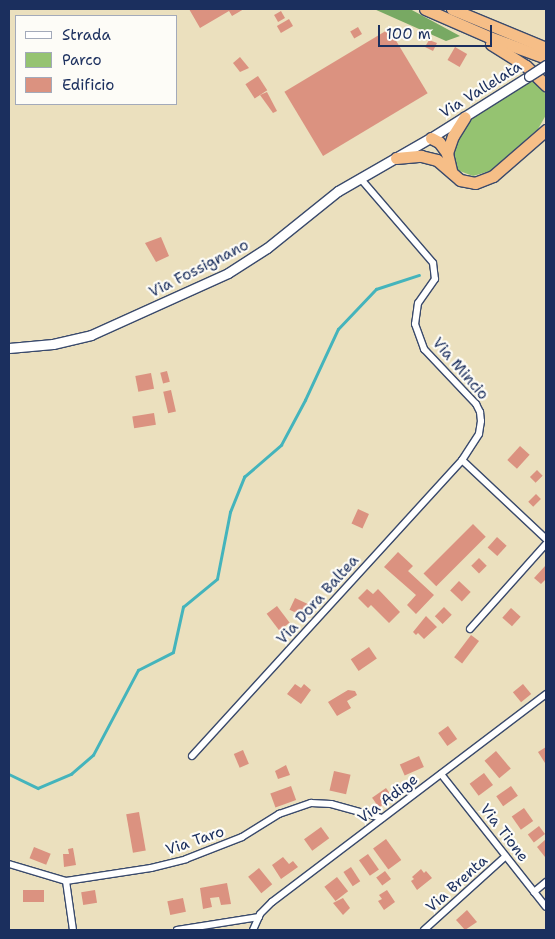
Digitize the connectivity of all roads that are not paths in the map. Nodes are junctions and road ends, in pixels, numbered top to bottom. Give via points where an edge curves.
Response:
1 (425, 9) edge
2 (452, 9) edge
3 (455, 23) junction
4 (546, 48) edge
5 (546, 58) edge
6 (546, 65) edge
7 (546, 85) edge
8 (465, 117) junction
9 (546, 121) edge
10 (546, 130) edge
11 (431, 138) junction
12 (534, 140) junction
13 (447, 153) junction
14 (396, 158) junction
15 (437, 160) junction
16 (451, 171) junction
17 (360, 178) junction
18 (9, 348) edge
19 (462, 460) junction
20 (546, 539) edge
21 (546, 544) edge
22 (470, 629) dead end
23 (546, 694) edge
24 (192, 756) dead end
25 (441, 774) junction
26 (382, 818) junction
27 (506, 856) junction
28 (9, 864) edge
29 (66, 881) junction
30 (546, 882) edge
31 (534, 892) junction
32 (546, 907) edge
33 (258, 917) junction
34 (73, 930) edge
35 (177, 930) edge
36 (253, 930) edge
37 (424, 930) edge

1 - 3 highway
2 - 4 highway
3 - 5 highway
3 - 7 highway via 519,60
6 - 8 street, Via Vallelata, bridge
8 - 11 street, Via Vallelata
8 - 13 highway
9 - 12 highway
10 - 12 highway
11 - 13 highway via 439,142
11 - 14 street, Via Fossignano
11 - 15 highway
12 - 16 highway via 486,179 467,183
13 - 16 highway
14 - 15 highway via 420,156
14 - 17 street, Via Fossignano
15 - 16 highway
17 - 18 street, Via Fossignano via 315,208 258,255 209,283 91,335 53,344
17 - 19 street, Via Mincio via 434,265 434,282 418,303 415,324 424,349 480,412 477,438
19 - 20 street
19 - 24 street, Via Dora Baltea
21 - 22 street
23 - 25 street, Via Adige
25 - 26 street, Via Adige
25 - 27 street, Via Tione
26 - 29 street, Via Taro via 331,804 311,803 279,814 242,837 186,859 151,868
26 - 33 street, Via Adige via 269,904
27 - 31 street, Via Tione
27 - 37 street, Via Brenta
28 - 29 street, Via Taro
29 - 34 street
30 - 31 street
31 - 32 street, Via Tione
33 - 35 street
33 - 36 street, Via Adige

